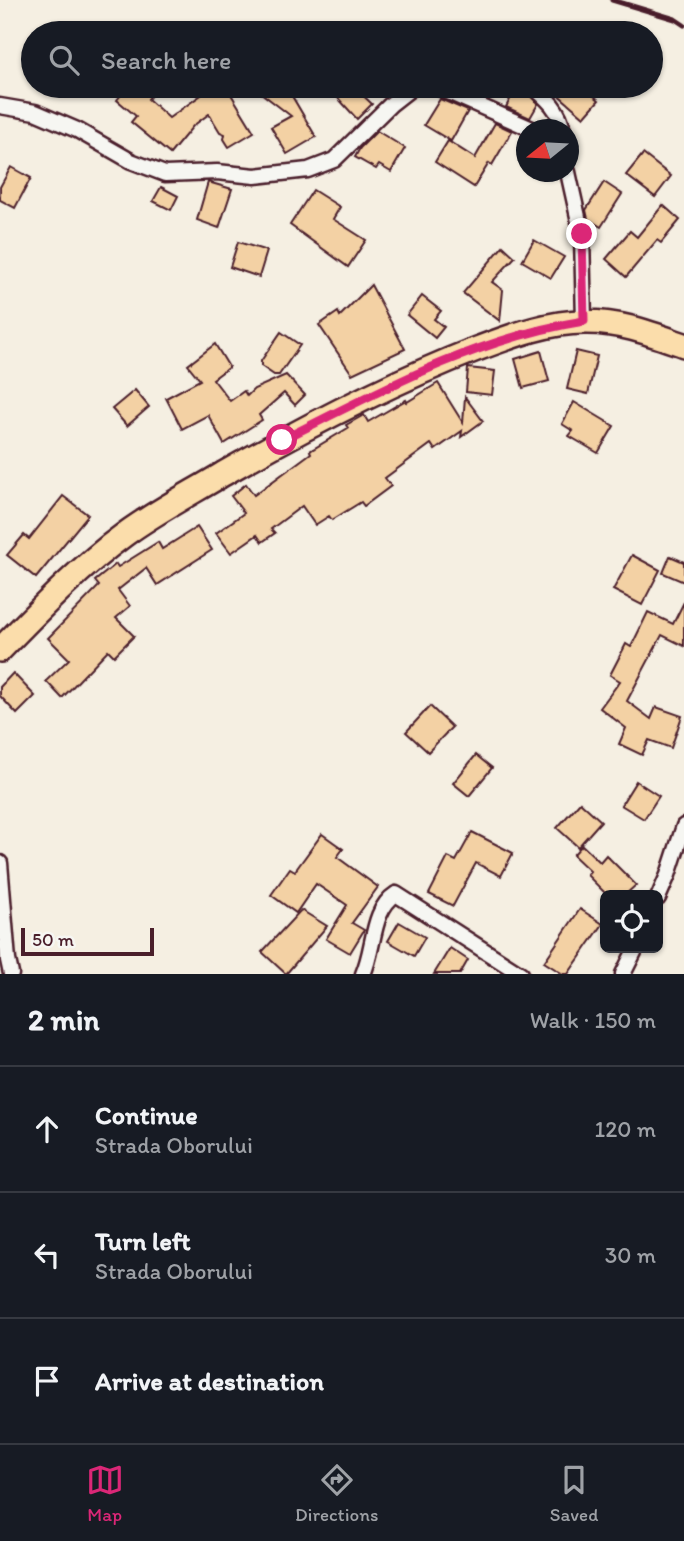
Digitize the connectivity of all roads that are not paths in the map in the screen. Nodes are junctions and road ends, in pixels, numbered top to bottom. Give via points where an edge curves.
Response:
1 (399, 98) edge
2 (462, 98) edge
3 (546, 98) edge
4 (0, 106) edge
5 (561, 119) edge
6 (516, 122) edge
7 (570, 182) edge
8 (584, 321) junction
9 (684, 345) edge
10 (0, 650) edge
11 (684, 826) edge
12 (0, 863) edge
13 (661, 890) edge
14 (634, 953) edge
15 (11, 974) edge
16 (363, 974) edge
17 (521, 974) edge
18 (623, 974) edge

1 - 4 street via 334,160 308,170 255,176 166,174 35,112
2 - 6 street
3 - 5 street
7 - 8 street via 582,234
8 - 9 main road via 618,324
8 - 10 main road via 525,333 443,362 282,440 122,536
11 - 13 street
12 - 15 street
14 - 18 street
16 - 17 street via 379,915 396,894

